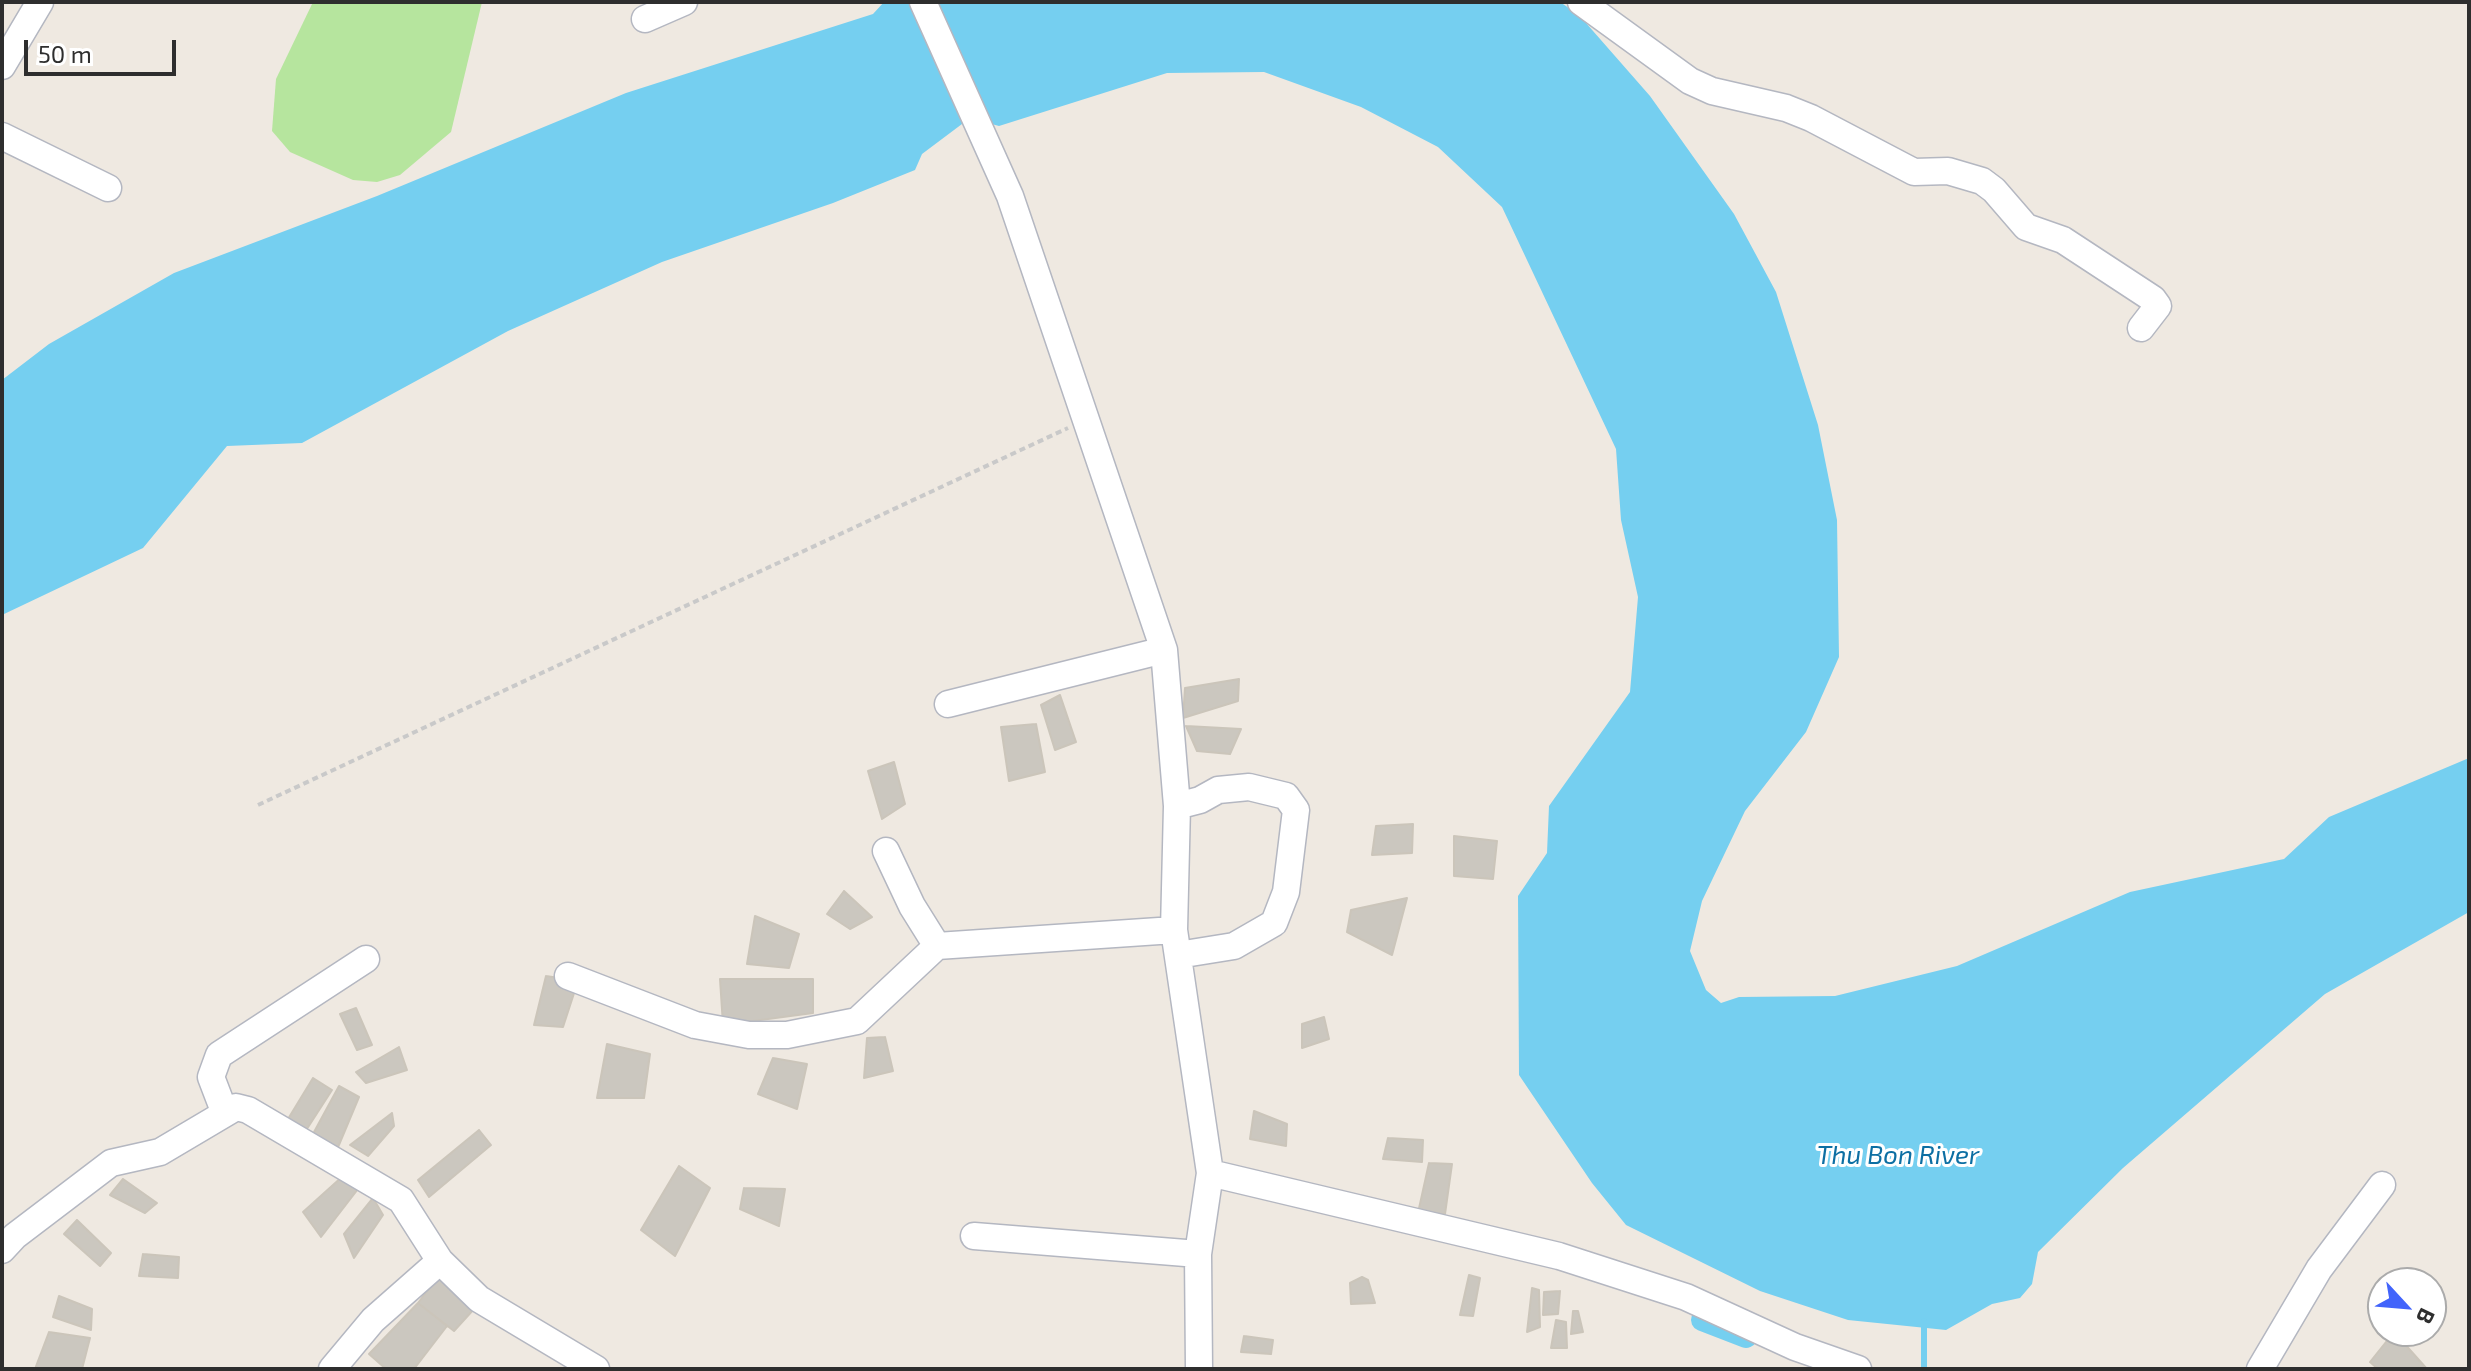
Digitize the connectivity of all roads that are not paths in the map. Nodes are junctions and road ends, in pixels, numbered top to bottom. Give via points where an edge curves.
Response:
1 (40, 2) edge
2 (684, 2) edge
3 (923, 2) edge
4 (1581, 2) edge
5 (645, 19) dead end
6 (2, 66) edge
7 (2, 136) edge
8 (108, 188) dead end
9 (2141, 328) dead end
10 (1164, 650) junction
11 (948, 704) dead end
12 (1177, 806) junction
13 (886, 851) dead end
14 (1176, 942) junction
15 (937, 946) junction
16 (366, 959) dead end
17 (568, 976) dead end
18 (224, 1111) junction
19 (1210, 1173) junction
20 (2382, 1185) dead end
21 (974, 1236) dead end
22 (2, 1250) edge
23 (1198, 1254) junction
24 (440, 1261) junction
25 (1207, 1368) edge
26 (332, 1369) edge
27 (596, 1369) edge
28 (1858, 1369) edge
29 (2260, 1369) edge

1 - 6 street
2 - 5 street
3 - 10 street via 1010,196
4 - 9 street via 1690,81 1712,91 1798,113 1914,172 1959,172 1982,181 2026,227 2063,240 2153,299 2158,306
7 - 8 street
10 - 11 street
10 - 12 street
12 - 14 street
12 - 14 street via 1218,790 1249,787 1286,796 1296,810 1286,892 1274,923 1234,946
13 - 15 street
14 - 15 street
14 - 19 street
15 - 17 street via 857,1021 787,1035 749,1035 695,1025
16 - 18 street via 219,1055 211,1077
18 - 22 street via 176,1145 111,1163
18 - 24 street via 248,1110 401,1200
19 - 23 street
19 - 28 street via 1559,1256 1686,1297 1795,1347
20 - 29 street via 2319,1269
21 - 23 street
23 - 25 street
24 - 26 street via 373,1320
24 - 27 street via 479,1299

